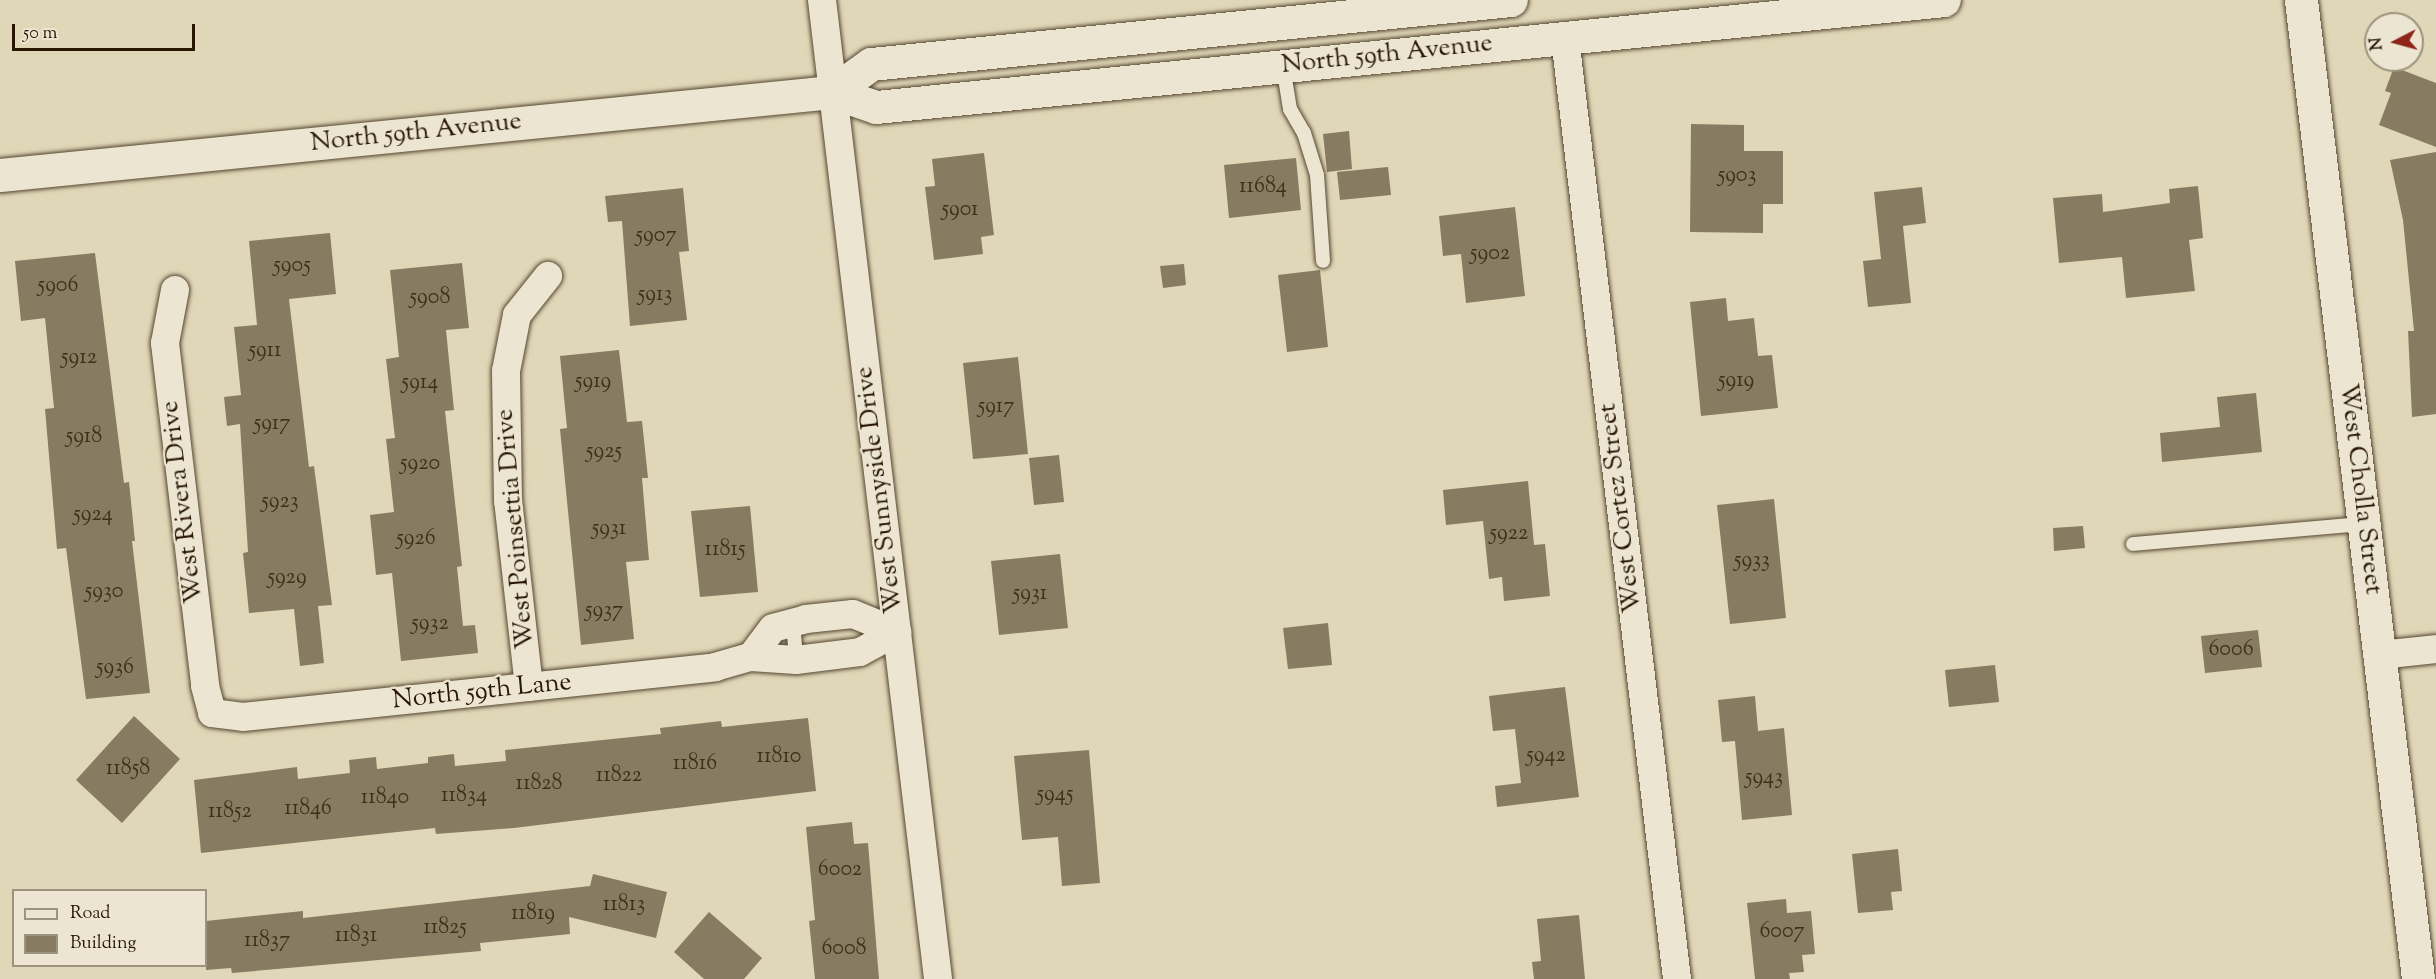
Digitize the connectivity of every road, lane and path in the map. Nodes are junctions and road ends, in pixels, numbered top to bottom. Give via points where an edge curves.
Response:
1 (822, 0) edge
2 (1510, 0) edge
3 (1944, 0) edge
4 (2301, 0) edge
5 (1565, 38) junction
6 (1283, 66) junction
7 (832, 92) junction
8 (0, 174) edge
9 (1323, 261) dead end
10 (548, 276) dead end
11 (175, 290) dead end
12 (2365, 524) junction
13 (2133, 544) dead end
14 (793, 623) junction
15 (897, 632) junction
16 (2436, 649) edge
17 (2380, 654) junction
18 (751, 657) junction
19 (796, 660) junction
20 (529, 687) junction
21 (212, 713) joint
22 (938, 979) edge
23 (1677, 979) edge
24 (2418, 979) edge

1 - 7 street, West Sunnyside Drive
2 - 7 main road, North 59th Avenue via 871,64
3 - 5 main road, North 59th Avenue
4 - 12 main road, West Cholla Street
5 - 6 main road, North 59th Avenue
5 - 23 street, West Cortez Street
6 - 7 main road, North 59th Avenue via 876,107
6 - 9 lane via 1290,109 1304,133 1317,175
7 - 8 main road, North 59th Avenue
7 - 15 street, West Sunnyside Drive
10 - 20 street, West Poinsettia Drive via 517,315 506,371 508,501
11 - 21 street, West Rivera Drive via 165,343 205,686
12 - 13 lane
12 - 17 main road, West Cholla Street
14 - 15 street via 853,614
14 - 18 street via 773,628
14 - 19 lane
15 - 19 street, North 59th Lane via 860,652
15 - 22 street, West Sunnyside Drive
16 - 17 street
17 - 24 main road, West Cholla Street
18 - 19 street, North 59th Lane
18 - 20 street, North 59th Lane via 715,667
20 - 21 street, North 59th Lane via 243,717

